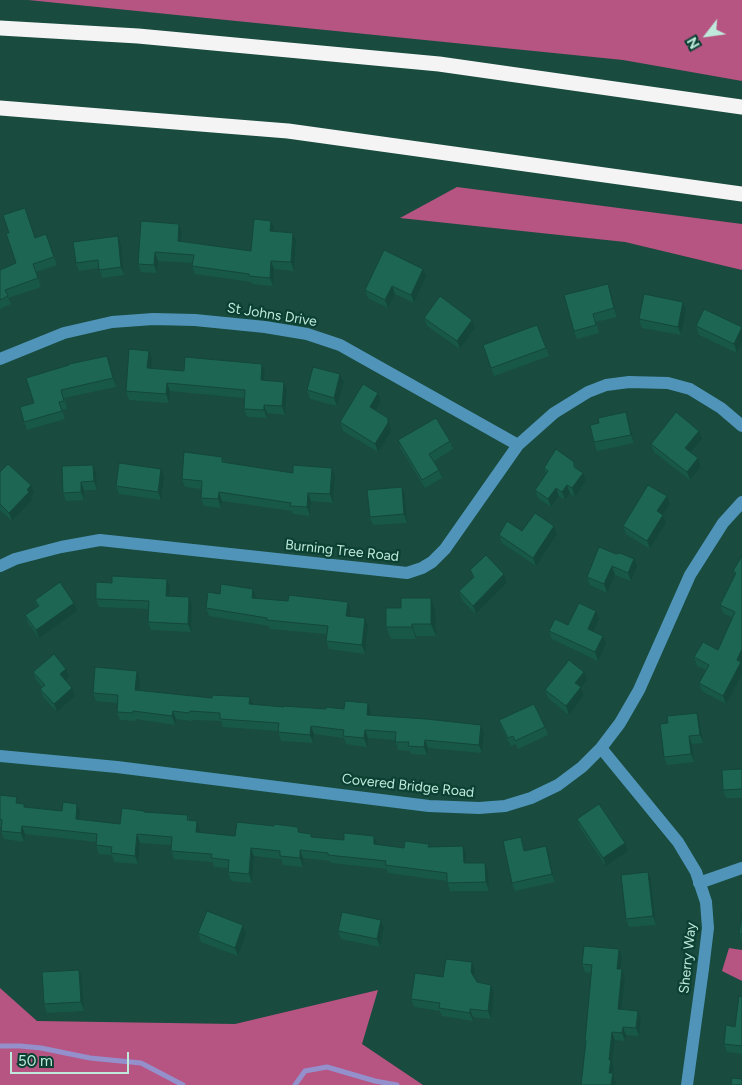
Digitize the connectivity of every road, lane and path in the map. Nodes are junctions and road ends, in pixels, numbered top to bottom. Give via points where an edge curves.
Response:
1 (0, 28) edge
2 (0, 108) edge
3 (742, 108) edge
4 (742, 194) edge
5 (0, 360) edge
6 (742, 426) edge
7 (518, 445) junction
8 (742, 502) edge
9 (0, 566) edge
10 (601, 748) junction
11 (0, 756) edge
12 (742, 868) edge
13 (699, 883) junction
14 (687, 1085) edge

1 - 3 highway via 138,36 439,64
2 - 4 highway via 288,131
5 - 7 street, St Johns Drive via 64,333 112,322 153,318 265,326 307,334 340,345
6 - 7 street, Burning Tree Road via 690,389 668,383 630,382 606,385 588,392 554,413
7 - 9 street, Burning Tree Road via 445,549 432,562 407,573 100,540 15,559
8 - 10 street, Covered Bridge Road via 723,522 690,575 639,690
10 - 11 street, Covered Bridge Road via 558,785 505,806 479,808 429,806 126,768
10 - 13 street, Sherry Way via 678,842
12 - 13 street
13 - 14 street, Sherry Way via 706,902 708,928

